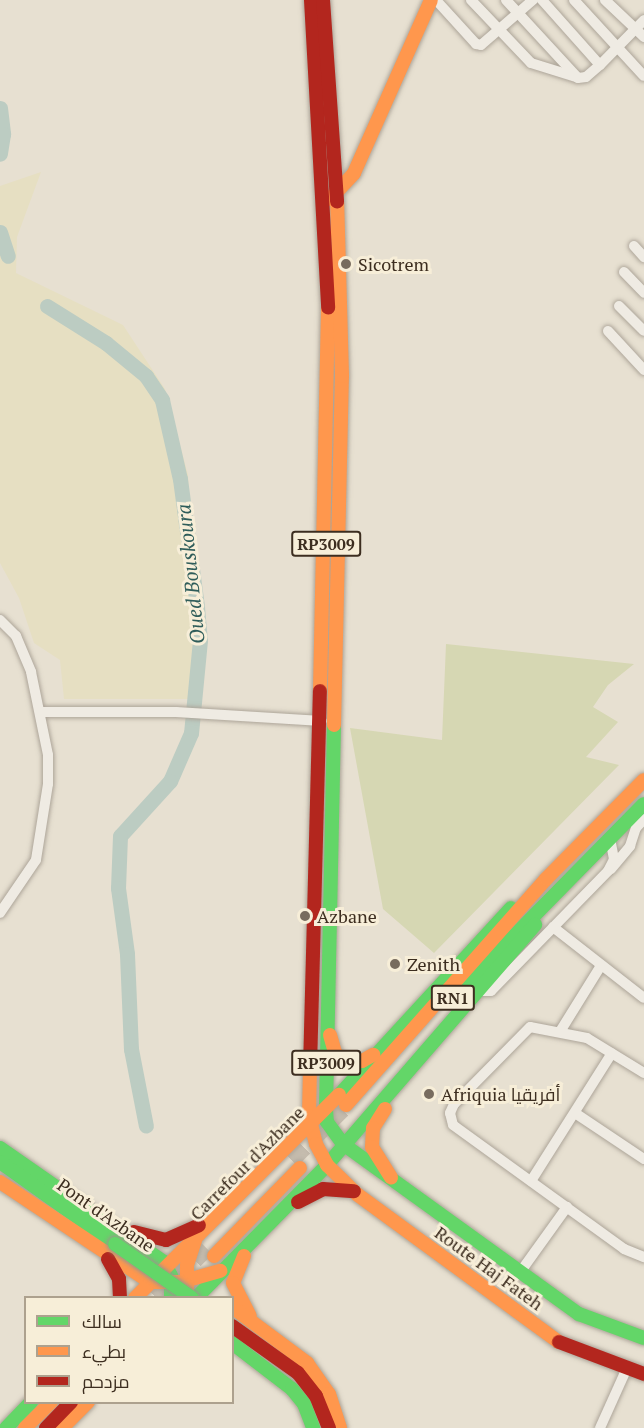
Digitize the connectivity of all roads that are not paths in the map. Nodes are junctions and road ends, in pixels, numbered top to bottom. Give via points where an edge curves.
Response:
1 (311, 0) edge
2 (323, 0) edge
3 (431, 0) edge
4 (436, 0) edge
5 (471, 0) edge
6 (506, 0) edge
7 (532, 0) edge
8 (542, 0) edge
9 (574, 0) edge
10 (605, 0) edge
11 (518, 13) junction
12 (644, 20) edge
13 (498, 30) junction
14 (640, 33) edge
15 (619, 48) junction
16 (600, 65) junction
17 (644, 76) edge
18 (578, 78) junction
19 (337, 195) junction
20 (325, 203) junction
21 (634, 246) dead end
22 (644, 257) edge
23 (624, 272) dead end
24 (644, 294) edge
25 (619, 306) dead end
26 (608, 331) dead end
27 (644, 331) edge
28 (644, 370) edge
29 (0, 620) edge
30 (41, 712) junction
31 (322, 721) junction
32 (644, 780) edge
33 (644, 804) edge
34 (644, 819) edge
35 (610, 839) junction
36 (608, 871) junction
37 (546, 879) junction
38 (560, 890) junction
39 (0, 913) edge
40 (553, 927) junction
41 (600, 967) junction
42 (476, 990) junction
43 (644, 998) edge
44 (327, 1017) junction
45 (561, 1030) junction
46 (612, 1053) junction
47 (376, 1054) junction
48 (644, 1073) edge
49 (310, 1088) junction
50 (395, 1088) junction
51 (574, 1113) junction
52 (353, 1115) junction
53 (321, 1118) junction
54 (292, 1140) junction
55 (319, 1144) junction
56 (343, 1144) junction
57 (0, 1148) edge
58 (644, 1159) edge
59 (0, 1162) edge
60 (296, 1164) tunnel mouth
61 (327, 1165) junction
62 (0, 1169) edge
63 (391, 1177) junction
64 (531, 1181) junction
65 (0, 1182) edge
66 (305, 1186) junction
67 (354, 1191) junction
68 (228, 1207) junction
69 (567, 1207) junction
70 (101, 1219) junction
71 (273, 1219) junction
72 (259, 1233) junction
73 (205, 1248) junction
74 (110, 1249) junction
75 (189, 1256) junction
76 (644, 1257) edge
77 (167, 1265) junction
78 (224, 1270) junction
79 (521, 1271) junction
80 (150, 1282) junction
81 (185, 1292) edge
82 (120, 1296) edge
83 (144, 1296) edge
84 (152, 1296) edge
85 (207, 1296) edge
86 (234, 1308) edge
87 (256, 1324) junction
88 (234, 1327) edge
89 (234, 1336) edge
90 (644, 1338) edge
91 (234, 1346) edge
92 (627, 1368) junction
93 (644, 1374) edge
94 (29, 1404) edge
95 (49, 1404) edge
96 (69, 1404) edge
97 (86, 1404) edge
98 (6, 1428) edge
99 (25, 1428) edge
100 (46, 1428) edge
101 (62, 1428) edge
102 (313, 1428) edge
103 (321, 1428) edge
104 (329, 1428) edge
105 (340, 1428) edge
106 (600, 1428) edge

1 - 20 main road, RP3009
2 - 19 main road, RP3009
3 - 19 main road via 354,173
4 - 13 street via 476,44 485,43
5 - 13 street
6 - 11 street
7 - 11 street
8 - 16 street
9 - 15 street
10 - 14 street
11 - 13 street
11 - 18 street
12 - 14 street
13 - 18 street via 531,63
14 - 15 street
15 - 16 street
15 - 17 street
16 - 18 street via 586,77
19 - 20 main road
19 - 44 main road, RP3009 via 342,376
20 - 31 main road, RP3009 via 329,375
21 - 22 street
23 - 24 street
25 - 27 street
26 - 28 street
29 - 30 street via 22,648
30 - 31 street via 176,712
30 - 39 street via 48,784 36,860
31 - 49 main road, RP3009
32 - 37 main road, RN1
33 - 35 main road, RN1
34 - 36 street via 619,863
35 - 36 street via 614,859
35 - 38 main road, RN1
36 - 40 street
37 - 47 main road via 492,925
37 - 52 main road, RN1 via 432,1005
38 - 42 main road via 525,937
38 - 52 main road, RN1 via 444,1008
40 - 41 street
40 - 42 street via 490,991
41 - 43 street
41 - 45 street
42 - 50 main road
44 - 47 main road via 332,1045 340,1058 353,1062
44 - 53 main road, RP3009
45 - 46 street via 587,1038
45 - 64 street via 527,1028 454,1104 450,1113 453,1125
46 - 48 street
46 - 51 street
47 - 53 main road
49 - 53 main road
49 - 54 main road
50 - 52 main road
50 - 63 main road via 371,1136 377,1158
51 - 58 street
51 - 64 street
52 - 53 main road via 342,1128
52 - 56 main road
53 - 54 main road, Carrefour d'Azbane
53 - 55 main road, Route Haj Fateh
53 - 56 main road, Carrefour d'Azbane
54 - 55 main road
54 - 68 main road, Carrefour d'Azbane
55 - 56 main road
55 - 61 main road, Route Haj Fateh
55 - 66 main road
56 - 61 main road
56 - 63 main road, Route Haj Fateh
57 - 70 main road
59 - 74 main road, Pont d'Azbane
60 - 73 main road
61 - 66 main road
61 - 67 main road, Route Haj Fateh
62 - 74 main road, Pont d'Azbane
63 - 79 main road, Route Haj Fateh
64 - 69 street
65 - 74 main road
66 - 71 main road
67 - 71 main road via 316,1191
67 - 92 main road, Route Haj Fateh via 563,1345
68 - 70 main road via 188,1232 166,1240 152,1239
68 - 73 main road, Carrefour d'Azbane
69 - 76 street via 624,1249
69 - 79 street
70 - 77 main road
71 - 72 main road
72 - 78 main road
72 - 87 main road via 240,1262 233,1283
73 - 75 main road
73 - 77 main road
74 - 80 main road
74 - 81 main road, Pont d'Azbane
74 - 82 main road
75 - 78 main road via 192,1265 201,1271
75 - 81 main road
77 - 80 main road
77 - 81 main road
78 - 81 main road
79 - 90 main road, Route Haj Fateh via 579,1314
80 - 81 main road
80 - 83 main road
81 - 84 main road
81 - 85 main road, Pont d'Azbane
86 - 87 main road
87 - 105 main road via 307,1363 329,1394
88 - 104 main road via 298,1373 315,1396
89 - 103 main road via 294,1378 309,1399
91 - 102 main road via 292,1389 304,1404
92 - 93 main road, Route Haj Fateh
92 - 106 street
94 - 98 main road
95 - 99 main road
96 - 100 main road
97 - 101 main road

